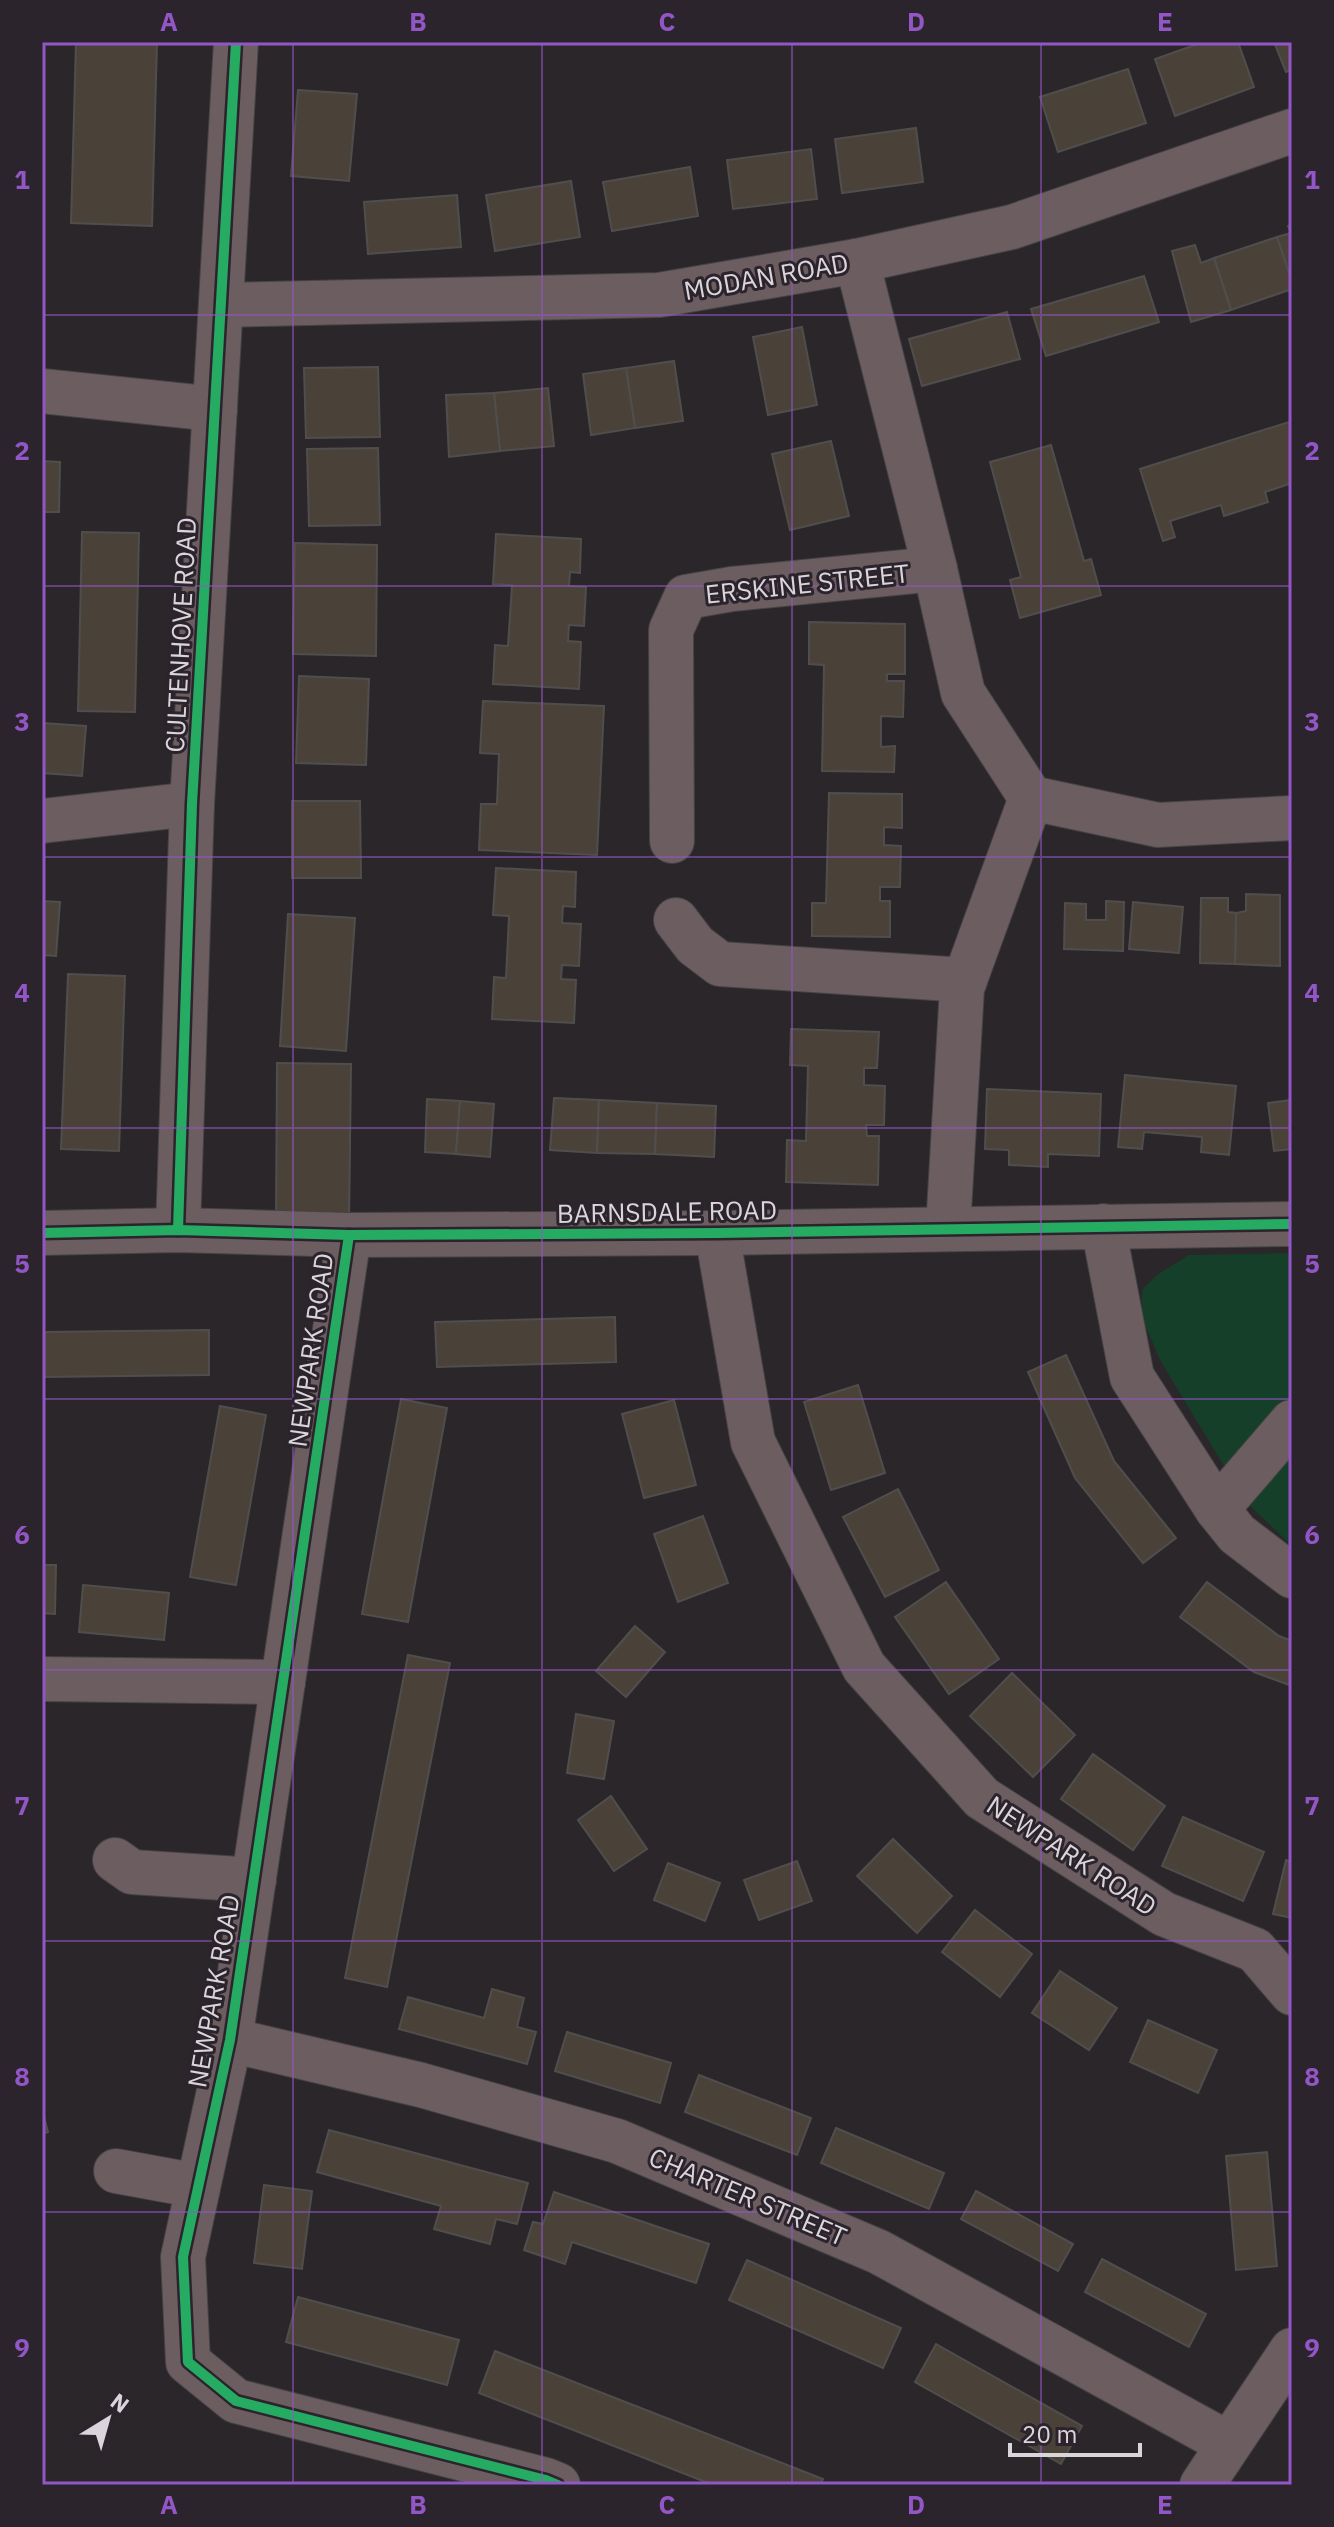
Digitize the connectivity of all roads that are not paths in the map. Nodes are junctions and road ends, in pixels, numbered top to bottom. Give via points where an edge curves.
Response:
1 (236, 42) edge
2 (1292, 131) edge
3 (857, 261) junction
4 (221, 305) junction
5 (42, 391) edge
6 (215, 409) junction
7 (935, 569) junction
8 (1031, 798) junction
9 (192, 804) junction
10 (1292, 818) edge
11 (42, 821) edge
12 (672, 841) dead end
13 (676, 920) dead end
14 (965, 980) junction
15 (1292, 1224) edge
16 (1103, 1226) junction
17 (948, 1229) junction
18 (178, 1230) junction
19 (42, 1233) edge
20 (717, 1233) junction
21 (349, 1235) junction
22 (1292, 1422) edge
23 (1217, 1509) junction
24 (1292, 1576) edge
25 (42, 1679) edge
26 (283, 1682) junction
27 (115, 1860) dead end
28 (254, 1880) junction
29 (1292, 1993) edge
30 (230, 2040) junction
31 (116, 2171) dead end
32 (198, 2186) junction
33 (1292, 2350) edge
34 (1229, 2444) junction
35 (558, 2485) edge
36 (1202, 2485) edge

1 - 4 street, CULTENHOVE ROAD
2 - 3 street, MODAN ROAD via 1012,227
3 - 4 street, MODAN ROAD via 659,295
3 - 7 street, ERSKINE STREET
4 - 6 street, CULTENHOVE ROAD
5 - 6 street
6 - 9 street, CULTENHOVE ROAD
7 - 8 street, ERSKINE STREET via 963,693
7 - 12 street, ERSKINE STREET via 686,597 671,630
8 - 10 street via 1158,825
8 - 14 street
9 - 11 street
9 - 18 street, CULTENHOVE ROAD
13 - 14 street via 695,945 720,964
14 - 17 street
15 - 16 street, BARNSDALE ROAD
16 - 17 street, BARNSDALE ROAD
16 - 23 street via 1132,1377
17 - 20 street, BARNSDALE ROAD
18 - 19 street, BARNSDALE ROAD
18 - 21 street, BARNSDALE ROAD
20 - 21 street, BARNSDALE ROAD
20 - 29 street, NEWPARK ROAD via 753,1442 864,1667 982,1798 1164,1914 1255,1950
21 - 26 street, NEWPARK ROAD
22 - 23 street
23 - 24 street via 1237,1534
25 - 26 street
26 - 28 street, NEWPARK ROAD
27 - 28 street via 132,1872
28 - 30 street, NEWPARK ROAD
30 - 32 street, NEWPARK ROAD
30 - 34 street, CHARTER STREET via 421,2085 617,2141 879,2252
31 - 32 street
32 - 35 street, NEWPARK ROAD via 183,2257 188,2362 236,2401
33 - 34 street
34 - 36 street

